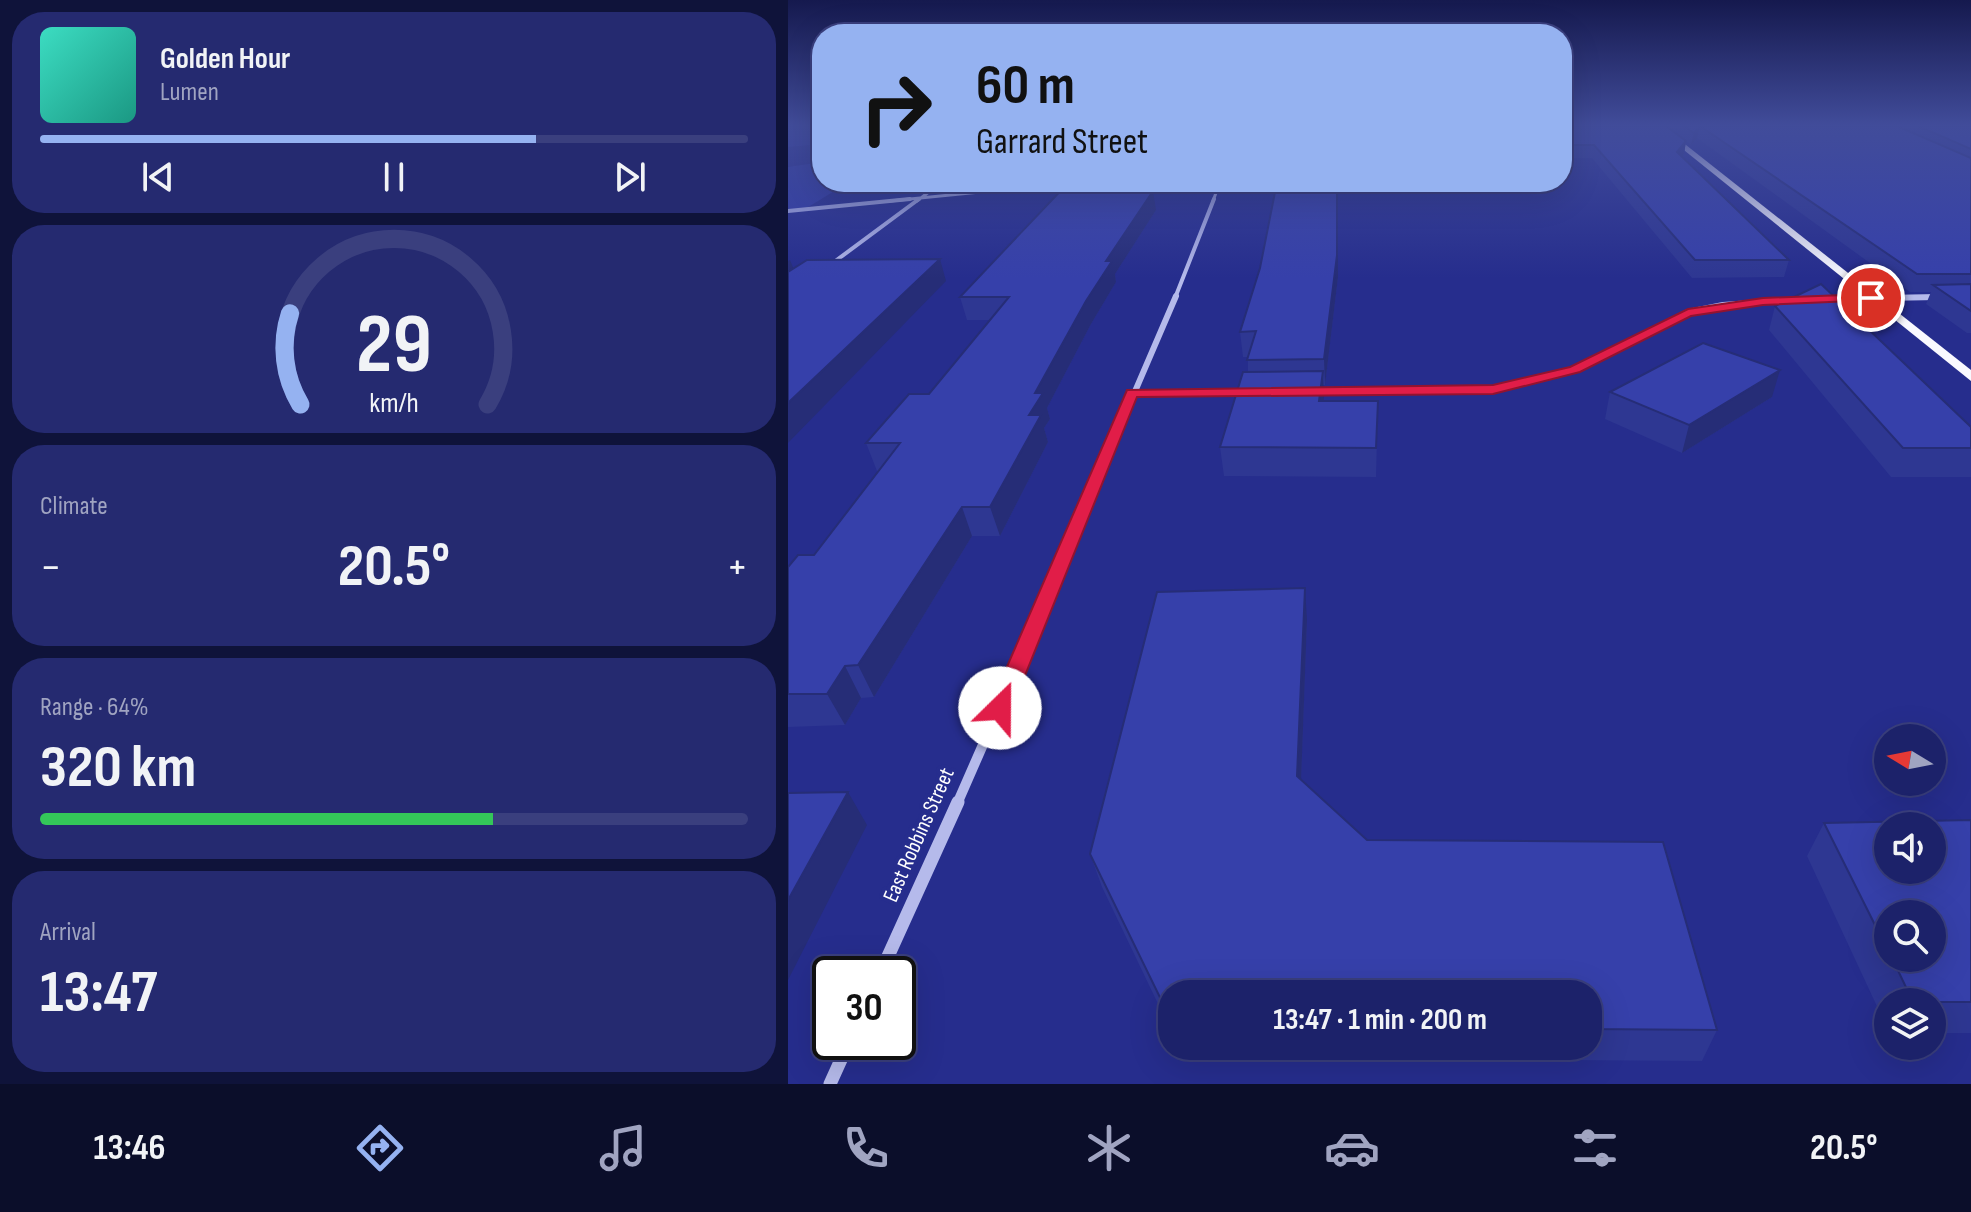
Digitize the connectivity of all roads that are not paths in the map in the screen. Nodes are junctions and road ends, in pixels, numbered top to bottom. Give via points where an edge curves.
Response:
1 (1721, 177) edge
2 (930, 192) edge
3 (982, 192) edge
4 (1216, 192) edge
5 (922, 198) junction
6 (788, 211) edge
7 (824, 269) edge
8 (1942, 297) edge
9 (1871, 298) junction
10 (1803, 300) edge
11 (1816, 300) edge
12 (1971, 377) edge
13 (1258, 392) edge
14 (1305, 392) edge
15 (1132, 393) junction
16 (888, 956) edge
17 (841, 1060) edge
18 (830, 1084) edge

1 - 9 main road
2 - 5 street
3 - 5 street
4 - 15 street, East Robbins Street
5 - 6 street
5 - 7 street
8 - 9 street
9 - 11 street
9 - 12 main road
10 - 14 street via 1688,312 1575,369 1493,390
13 - 15 street
15 - 16 street, East Robbins Street via 1000,708
17 - 18 street

